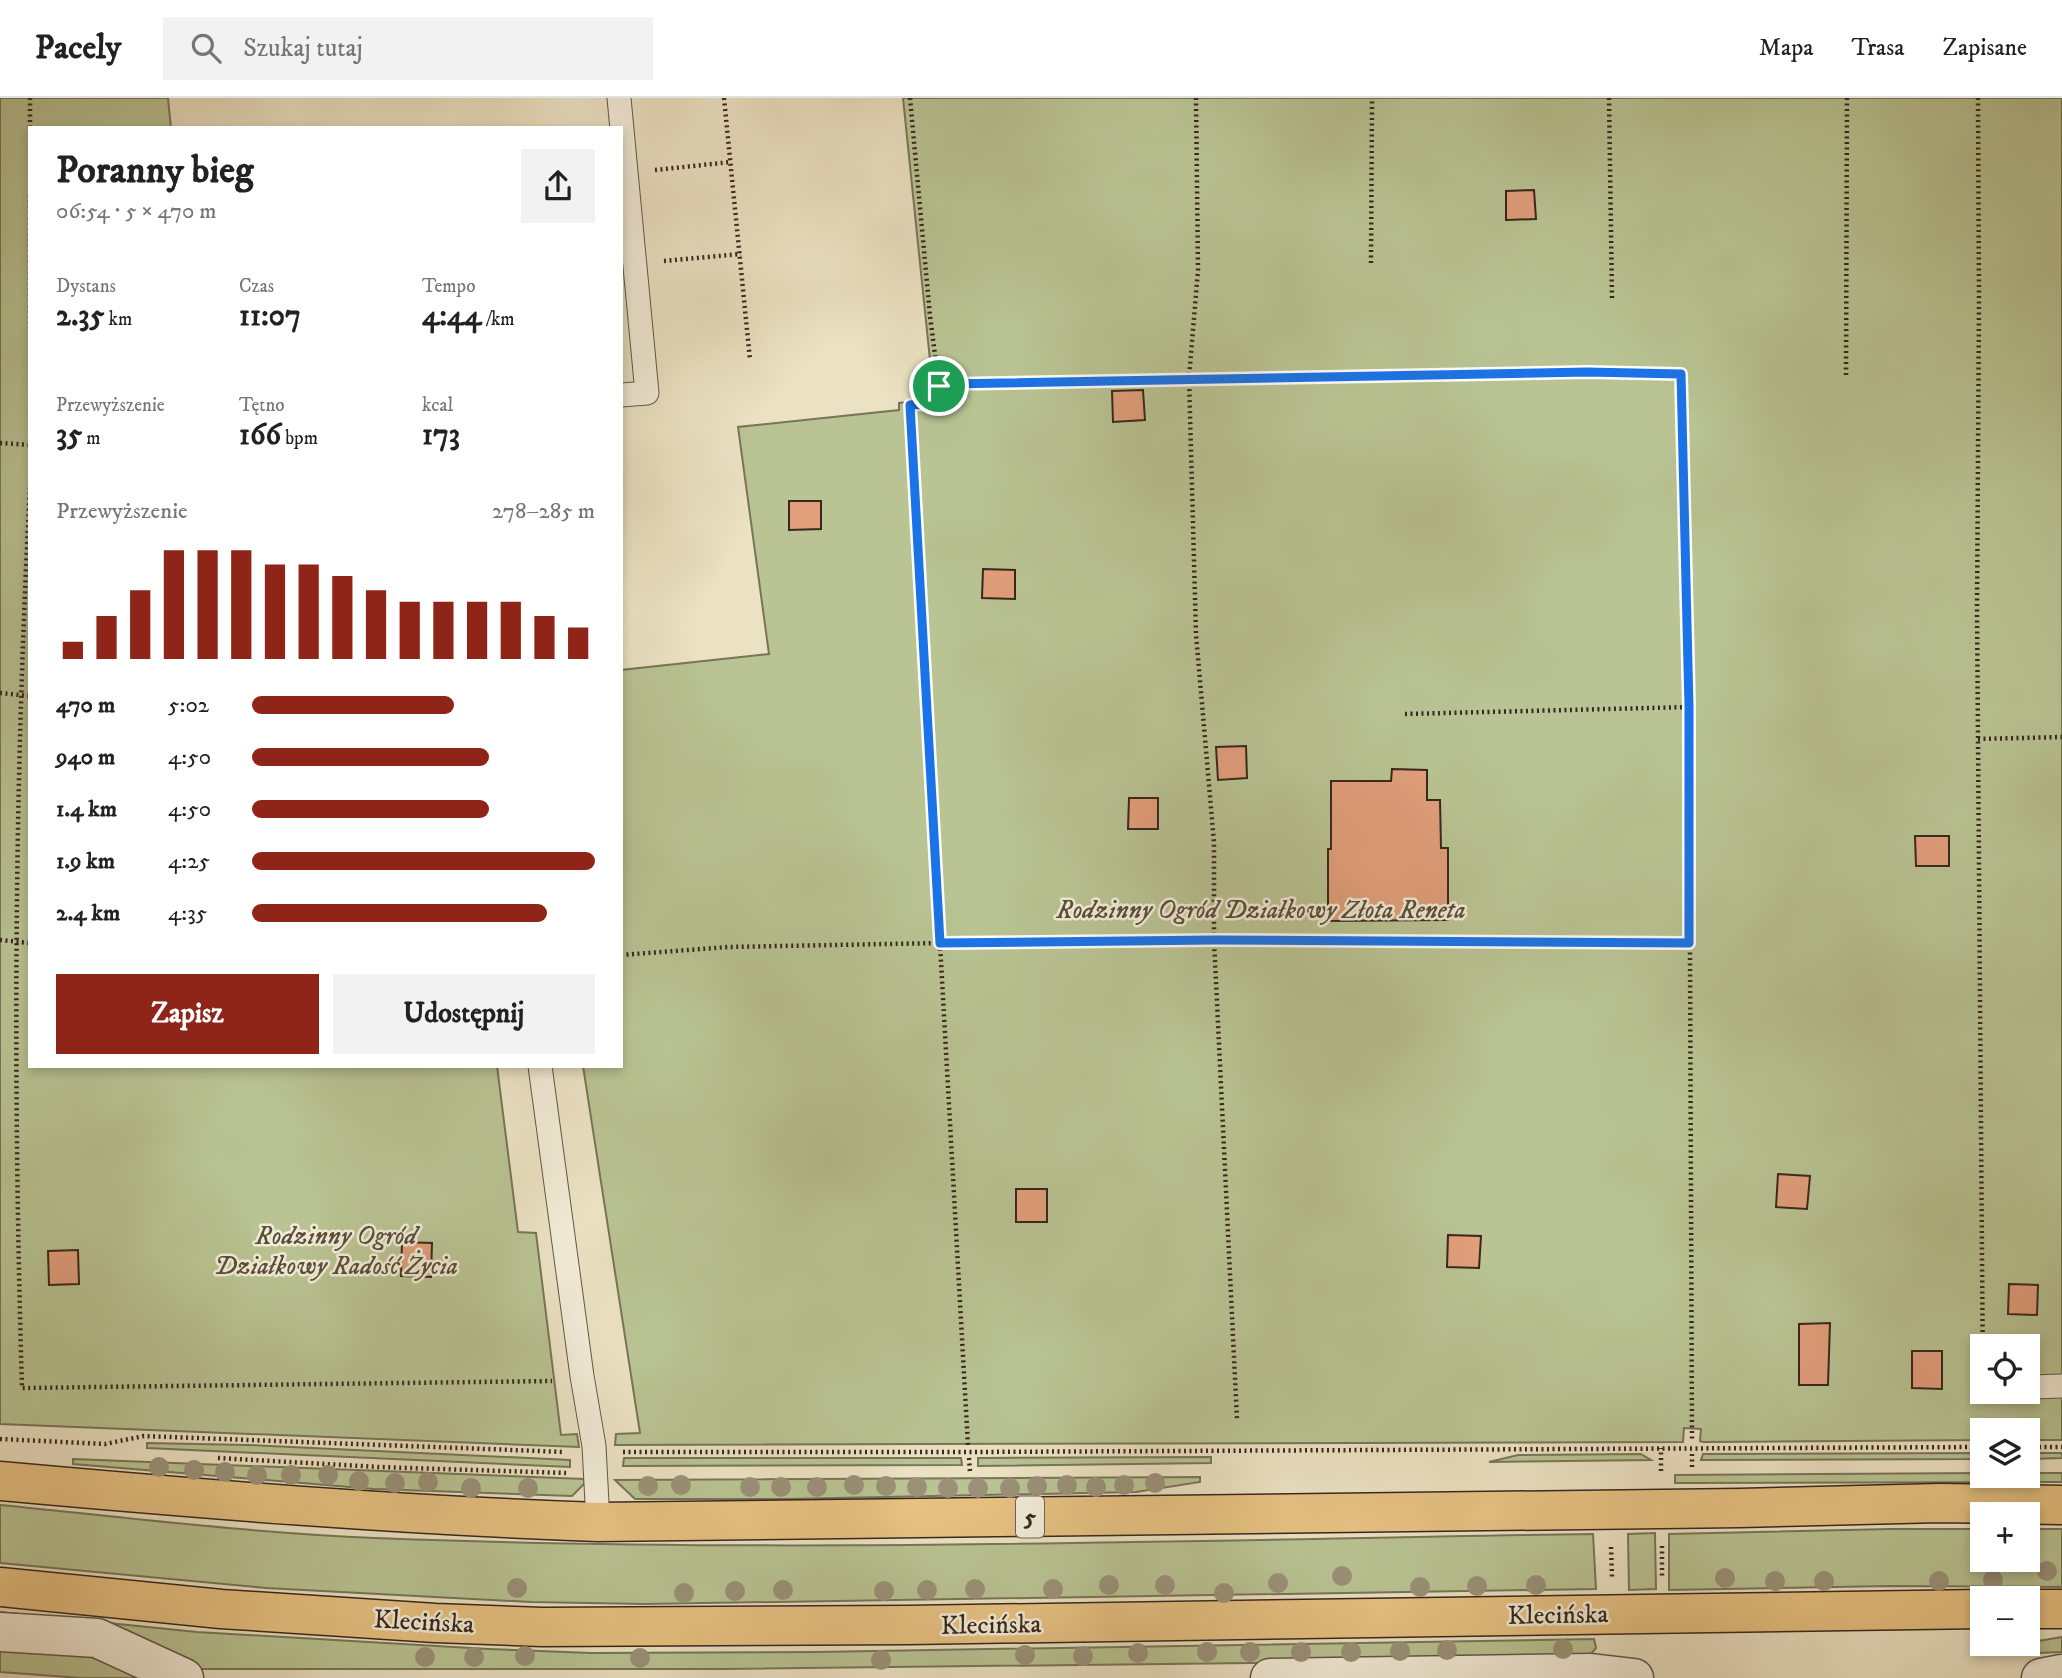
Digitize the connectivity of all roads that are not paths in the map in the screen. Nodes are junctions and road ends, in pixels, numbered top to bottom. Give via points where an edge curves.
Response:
1 (619, 98) edge
2 (622, 126) edge
3 (623, 141) edge
4 (623, 396) edge
5 (540, 1068) edge
6 (2062, 1386) edge
7 (2040, 1387) edge
8 (0, 1480) edge
9 (2062, 1505) edge
10 (597, 1522) junction
11 (0, 1587) edge
12 (1970, 1609) edge
13 (2040, 1609) edge
14 (2062, 1609) edge
15 (0, 1632) edge
16 (2062, 1674) edge
17 (184, 1678) edge
18 (1270, 1678) edge
19 (1634, 1678) edge
20 (2041, 1678) edge

1 - 2 lane
3 - 4 lane via 647,393
5 - 10 lane via 595,1452
6 - 7 lane
8 - 10 main road, 5 via 236,1503
9 - 10 main road, 5
11 - 12 main road, Klecińska via 221,1609 542,1627
13 - 14 main road
15 - 17 street via 97,1638
16 - 20 street
18 - 19 street via 1591,1673

